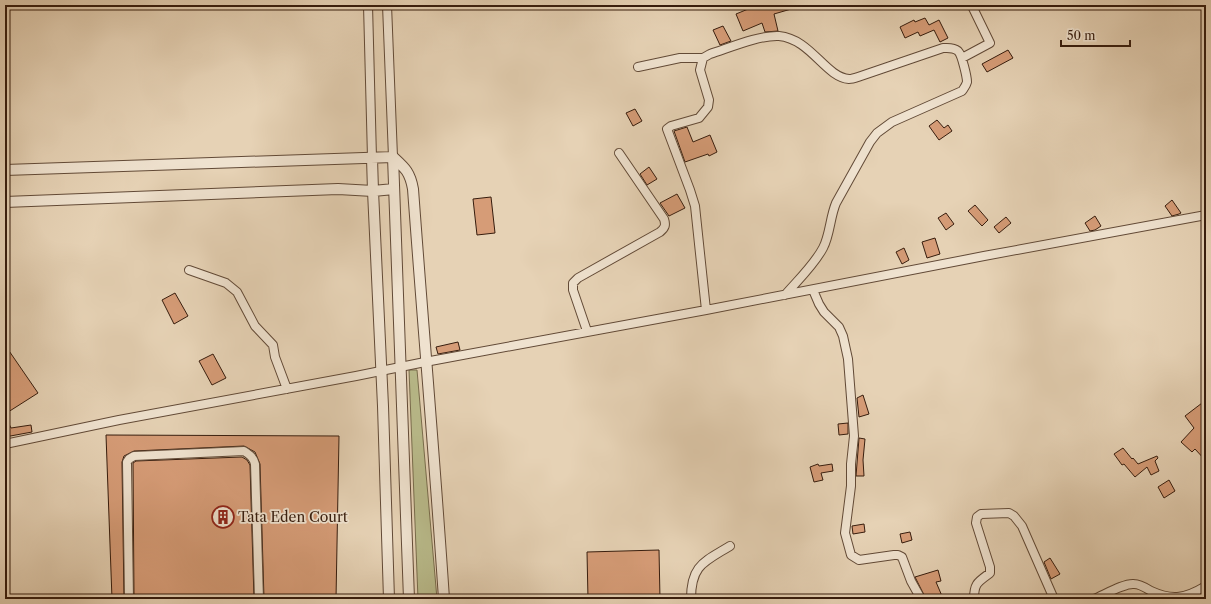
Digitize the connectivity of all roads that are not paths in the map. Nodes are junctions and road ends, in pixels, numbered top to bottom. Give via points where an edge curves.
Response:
1 (368, 5) edge
2 (387, 5) edge
3 (974, 5) edge
4 (703, 58) junction
5 (962, 58) junction
6 (638, 67) dead end
7 (619, 153) dead end
8 (393, 157) junction
9 (372, 158) junction
10 (5, 170) edge
11 (394, 189) junction
12 (373, 191) junction
13 (5, 202) edge
14 (1206, 215) edge
15 (190, 270) dead end
16 (813, 290) junction
17 (785, 295) junction
18 (706, 310) junction
19 (587, 331) junction
20 (425, 362) junction
21 (401, 366) junction
22 (380, 371) junction
23 (287, 389) junction
24 (5, 444) edge
25 (730, 546) dead end
26 (1206, 586) edge
27 (129, 599) edge
28 (259, 599) edge
29 (389, 599) edge
30 (409, 599) edge
31 (444, 599) edge
32 (691, 599) edge
33 (921, 599) edge
34 (974, 599) edge
35 (1054, 599) edge
36 (1094, 599) edge

1 - 9 street
2 - 8 street
3 - 5 street via 972,6 990,43
4 - 5 street via 764,37 778,36 800,43 830,69 849,79 942,48 952,48
4 - 6 street via 680,58
4 - 18 street via 700,70 709,100 708,107 699,118 671,126 667,132 695,206
5 - 17 street via 967,80 962,91 892,122 870,142 836,202 824,247
7 - 19 street via 665,224 660,232 573,283
8 - 9 street
8 - 11 street
8 - 20 street via 411,177
9 - 10 street
9 - 12 street
11 - 12 street
11 - 21 street
12 - 13 street via 338,189
12 - 22 street
14 - 16 street
15 - 23 street via 226,283 237,292 255,326 273,345
16 - 17 street
16 - 33 street via 824,312 839,327 848,359 854,436 845,533 849,550 859,560 894,555 902,557
17 - 18 street
18 - 19 street
19 - 20 street
20 - 21 street
20 - 31 street
21 - 22 street
21 - 30 street
22 - 23 street
22 - 29 street
23 - 24 street
25 - 32 street via 703,562 697,570
26 - 36 street via 1181,598 1167,597 1134,584
27 - 28 street via 128,459 134,456 244,452 250,454 255,464
34 - 35 street via 976,584 990,573 976,523 977,517 981,514 1009,513 1022,526

